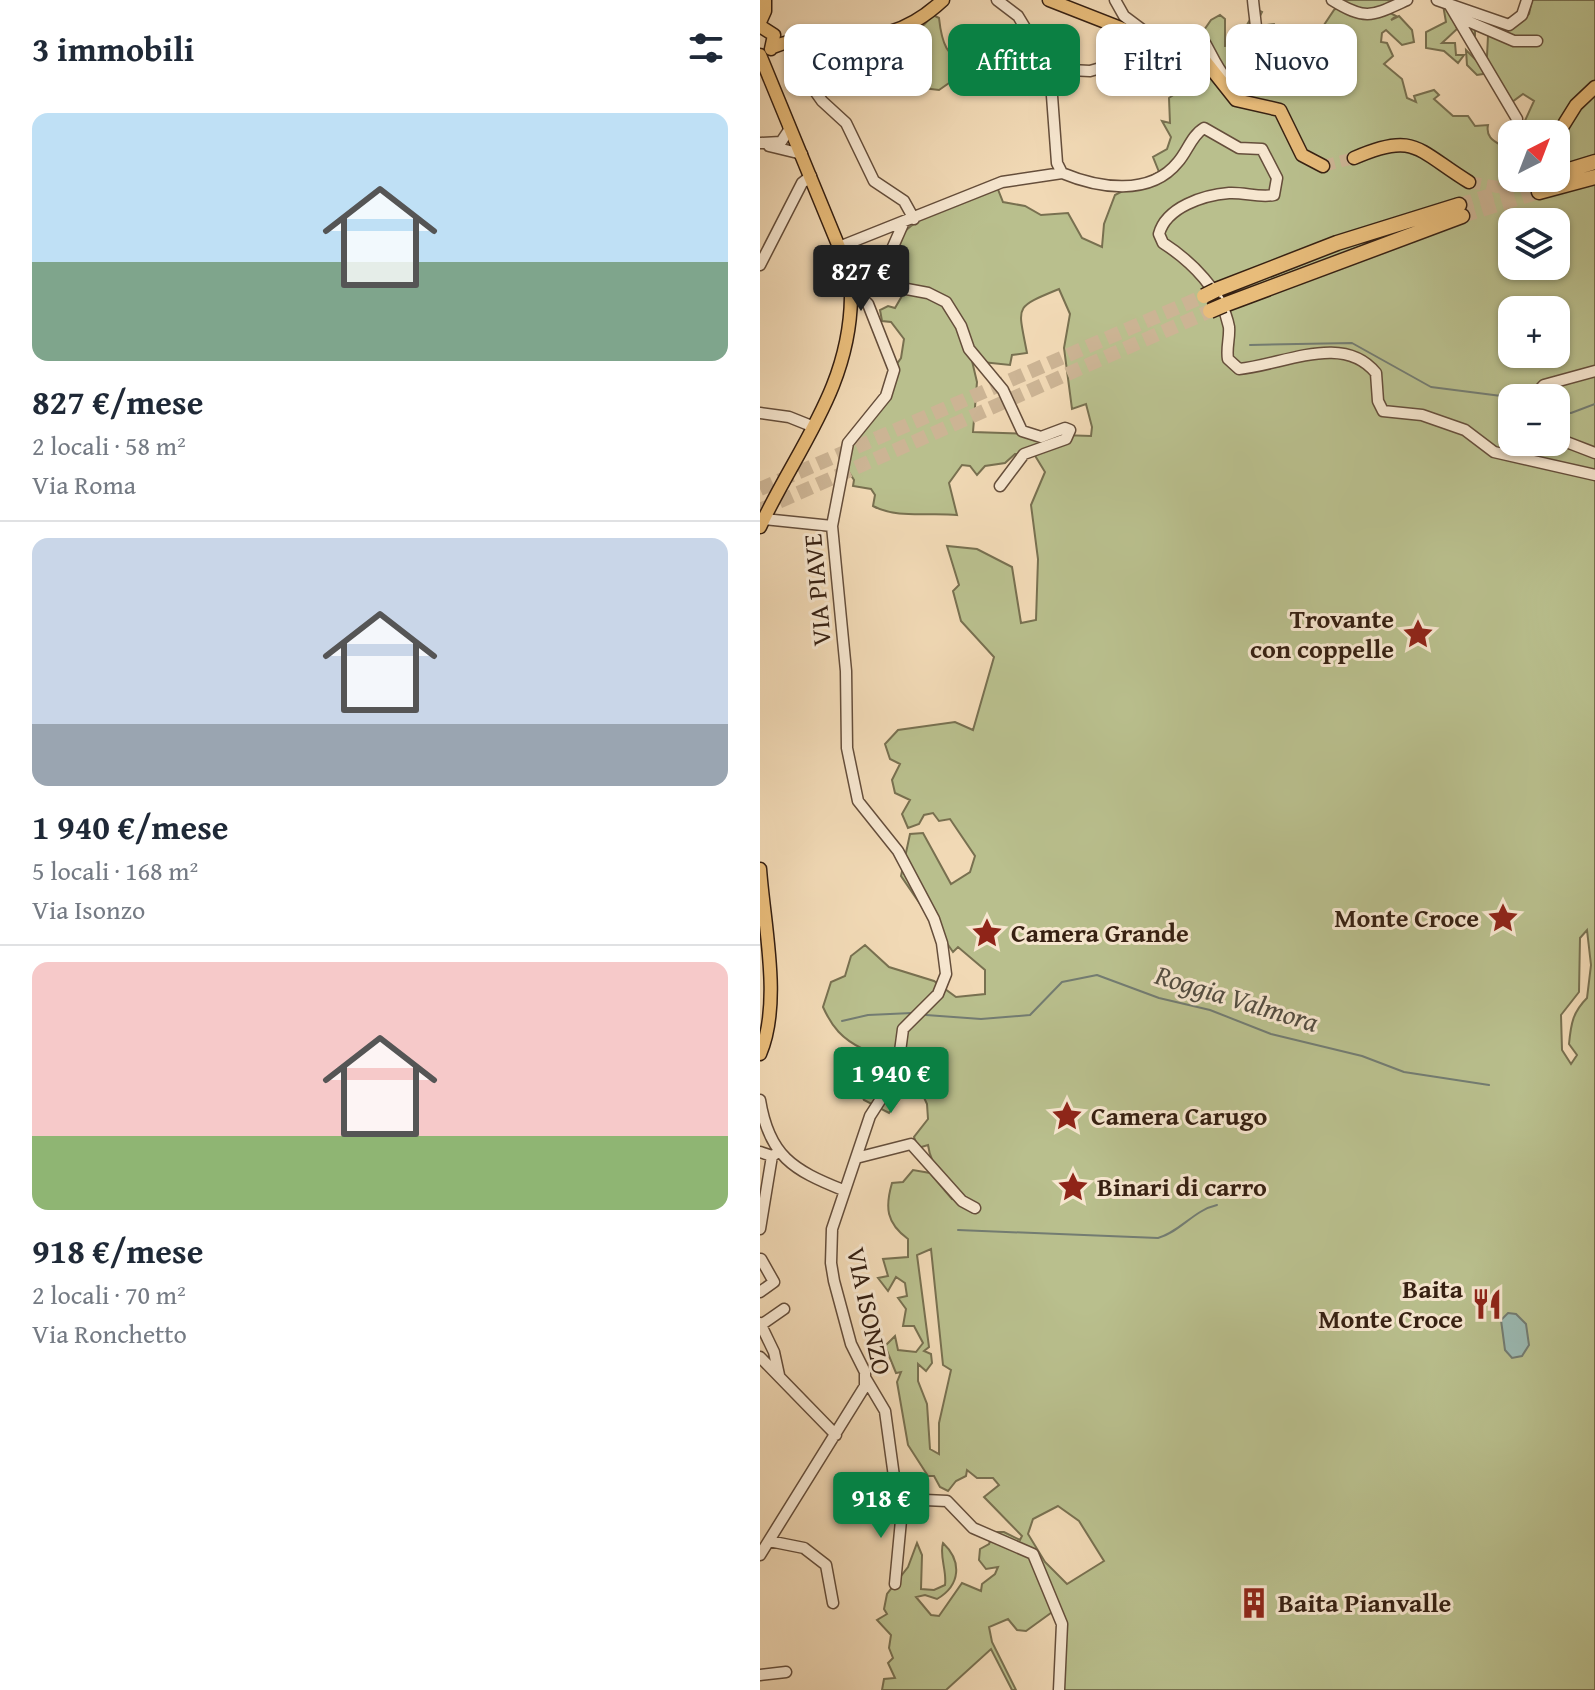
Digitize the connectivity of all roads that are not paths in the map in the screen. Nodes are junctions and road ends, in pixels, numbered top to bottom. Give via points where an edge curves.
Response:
1 (765, 0) edge
2 (954, 0) edge
3 (1049, 0) edge
4 (1115, 0) edge
5 (1253, 0) edge
6 (1332, 0) edge
7 (1407, 0) edge
8 (1437, 0) edge
9 (1527, 0) edge
10 (1002, 1) edge
11 (939, 4) edge
12 (1449, 4) junction
13 (1456, 16) junction
14 (760, 24) edge
15 (913, 24) edge
16 (1023, 24) edge
17 (1110, 24) edge
18 (1133, 24) edge
19 (773, 33) junction
20 (784, 37) edge
21 (1537, 41) dead end
22 (1210, 51) edge
23 (766, 52) edge
24 (1210, 67) edge
25 (1595, 87) edge
26 (818, 96) edge
27 (1052, 96) edge
28 (788, 116) junction
29 (1517, 119) dead end
30 (1567, 120) edge
31 (761, 143) edge
32 (802, 154) junction
33 (1354, 158) tunnel mouth
34 (1595, 162) edge
35 (1323, 166) dead end
36 (1570, 170) edge
37 (1062, 173) junction
38 (811, 176) junction
39 (1595, 177) edge
40 (1570, 180) edge
41 (1469, 182) tunnel mouth
42 (914, 219) junction
43 (903, 224) junction
44 (839, 247) junction
45 (760, 265) edge
46 (853, 291) junction
47 (1210, 293) tunnel mouth
48 (1217, 308) tunnel mouth
49 (1595, 371) edge
50 (1548, 384) edge
51 (760, 413) edge
52 (814, 427) junction
53 (1570, 443) edge
54 (1595, 453) edge
55 (1595, 475) edge
56 (1000, 486) dead end
57 (762, 523) edge
58 (832, 526) junction
59 (846, 671) joint
60 (760, 869) edge
61 (761, 1049) edge
62 (760, 1100) edge
63 (760, 1152) edge
64 (776, 1154) junction
65 (856, 1158) junction
66 (843, 1190) junction
67 (975, 1208) dead end
68 (760, 1229) edge
69 (761, 1259) edge
70 (760, 1292) edge
71 (784, 1309) dead end
72 (761, 1324) edge
73 (760, 1357) edge
74 (780, 1377) junction
75 (866, 1379) junction
76 (836, 1435) junction
77 (903, 1499) junction
78 (769, 1541) junction
79 (760, 1555) edge
80 (895, 1584) dead end
81 (833, 1603) dead end
82 (786, 1672) dead end
83 (760, 1675) edge
84 (1059, 1690) edge

1 - 14 main road
2 - 11 main road
3 - 17 main road
4 - 18 street
5 - 22 street via 1256,49 1254,83 1248,90 1228,81
6 - 7 street via 1357,15 1372,15
8 - 12 street
9 - 12 street via 1517,21 1509,25
10 - 16 street
11 - 15 main road
12 - 13 street
13 - 21 street via 1514,41
13 - 29 street
14 - 19 main road
19 - 20 main road
19 - 23 main road
23 - 28 main road
24 - 35 main road via 1236,100 1280,110 1302,155
25 - 30 main road
26 - 42 street via 846,123 874,181 904,201
27 - 37 street
28 - 31 street via 786,137
28 - 32 main road
31 - 32 street
32 - 38 main road
33 - 41 main road via 1386,144 1407,143
34 - 36 highway
37 - 42 street via 1002,182
37 - 55 street via 1109,188 1154,178 1178,163 1204,128 1239,148 1262,149 1277,178 1274,195 1209,197 1178,209 1160,229 1163,243 1198,270 1226,318 1228,359 1233,365 1239,369 1320,354 1355,355 1376,373 1383,411 1422,415 1465,430 1494,452
38 - 44 main road
38 - 45 street via 802,183
39 - 40 highway
42 - 43 street
43 - 44 street
43 - 56 street via 888,258 896,287 946,302 969,349 1003,390 1022,431 1041,437 1070,430 1066,439 1024,454
44 - 46 main road
46 - 52 main road via 843,362
46 - 58 street, VIA PIAVE via 865,297 892,359 894,379 848,443
47 - 48 highway via 1337,243 1461,210
49 - 50 street
51 - 52 street
52 - 57 main road
53 - 54 street
57 - 58 street
58 - 59 street, VIA PIAVE
59 - 65 street, VIA ISONZO via 847,748 858,801 907,868 934,919 946,963 942,988 903,1029 897,1074 870,1116
60 - 61 main road via 772,994
62 - 64 street via 764,1128
63 - 64 street
64 - 66 street
64 - 68 street
65 - 66 street, VIA ISONZO
65 - 67 street via 911,1144 962,1201
66 - 75 street, VIA ISONZO via 832,1229 831,1263
69 - 70 street via 774,1282
71 - 72 street
72 - 74 street
73 - 74 street
74 - 76 street
75 - 76 street, VIA ISONZO
75 - 77 street via 885,1411 896,1491
76 - 78 street, VIA ISONZO
77 - 80 street
77 - 84 street via 947,1501 973,1528 1033,1554 1062,1624
78 - 79 street, VIA ISONZO
78 - 81 street via 804,1548 826,1565
82 - 83 street

